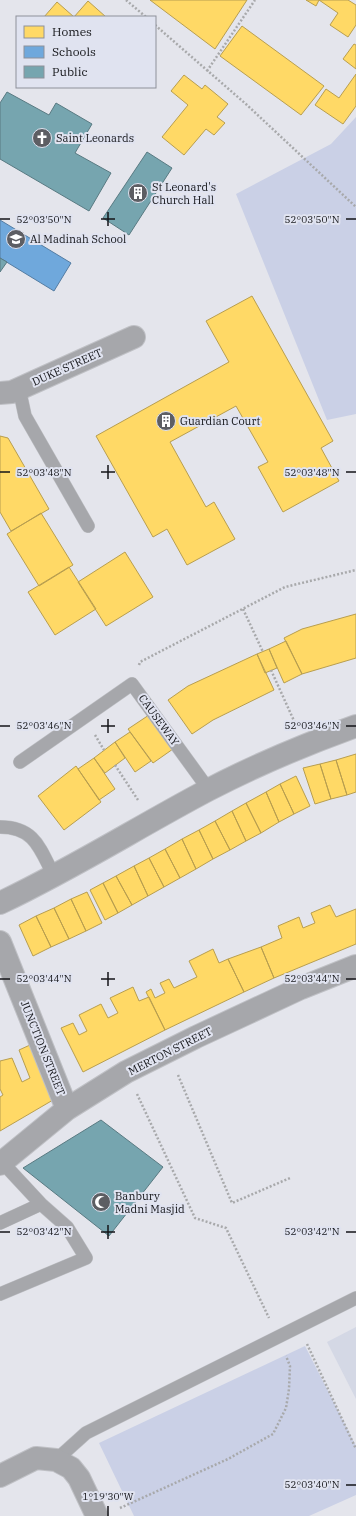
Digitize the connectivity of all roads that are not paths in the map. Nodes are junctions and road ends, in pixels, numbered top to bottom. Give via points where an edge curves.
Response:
1 (134, 337) dead end
2 (10, 391) edge
3 (88, 526) dead end
4 (356, 726) edge
5 (20, 762) dead end
6 (209, 790) junction
7 (0, 827) edge
8 (54, 876) junction
9 (0, 903) edge
10 (0, 942) edge
11 (356, 966) edge
12 (67, 1109) junction
13 (1, 1163) edge
14 (41, 1204) junction
15 (0, 1223) edge
16 (0, 1294) edge
17 (356, 1298) edge
18 (56, 1460) junction
19 (0, 1476) edge
20 (107, 1513) edge

1 - 2 street, DUKE STREET
2 - 3 lane
4 - 6 street via 305,745
5 - 6 lane, CAUSEWAY via 132,684
6 - 8 street
7 - 8 lane via 19,828 34,839
8 - 9 street
10 - 12 street, JUNCTION STREET
11 - 12 street, MERTON STREET via 301,988 167,1051 126,1072
12 - 13 street, MERTON STREET
13 - 14 lane
14 - 15 lane
14 - 16 lane via 67,1227 86,1258
17 - 18 lane via 86,1433
18 - 19 street via 36,1458
18 - 20 street via 70,1468

